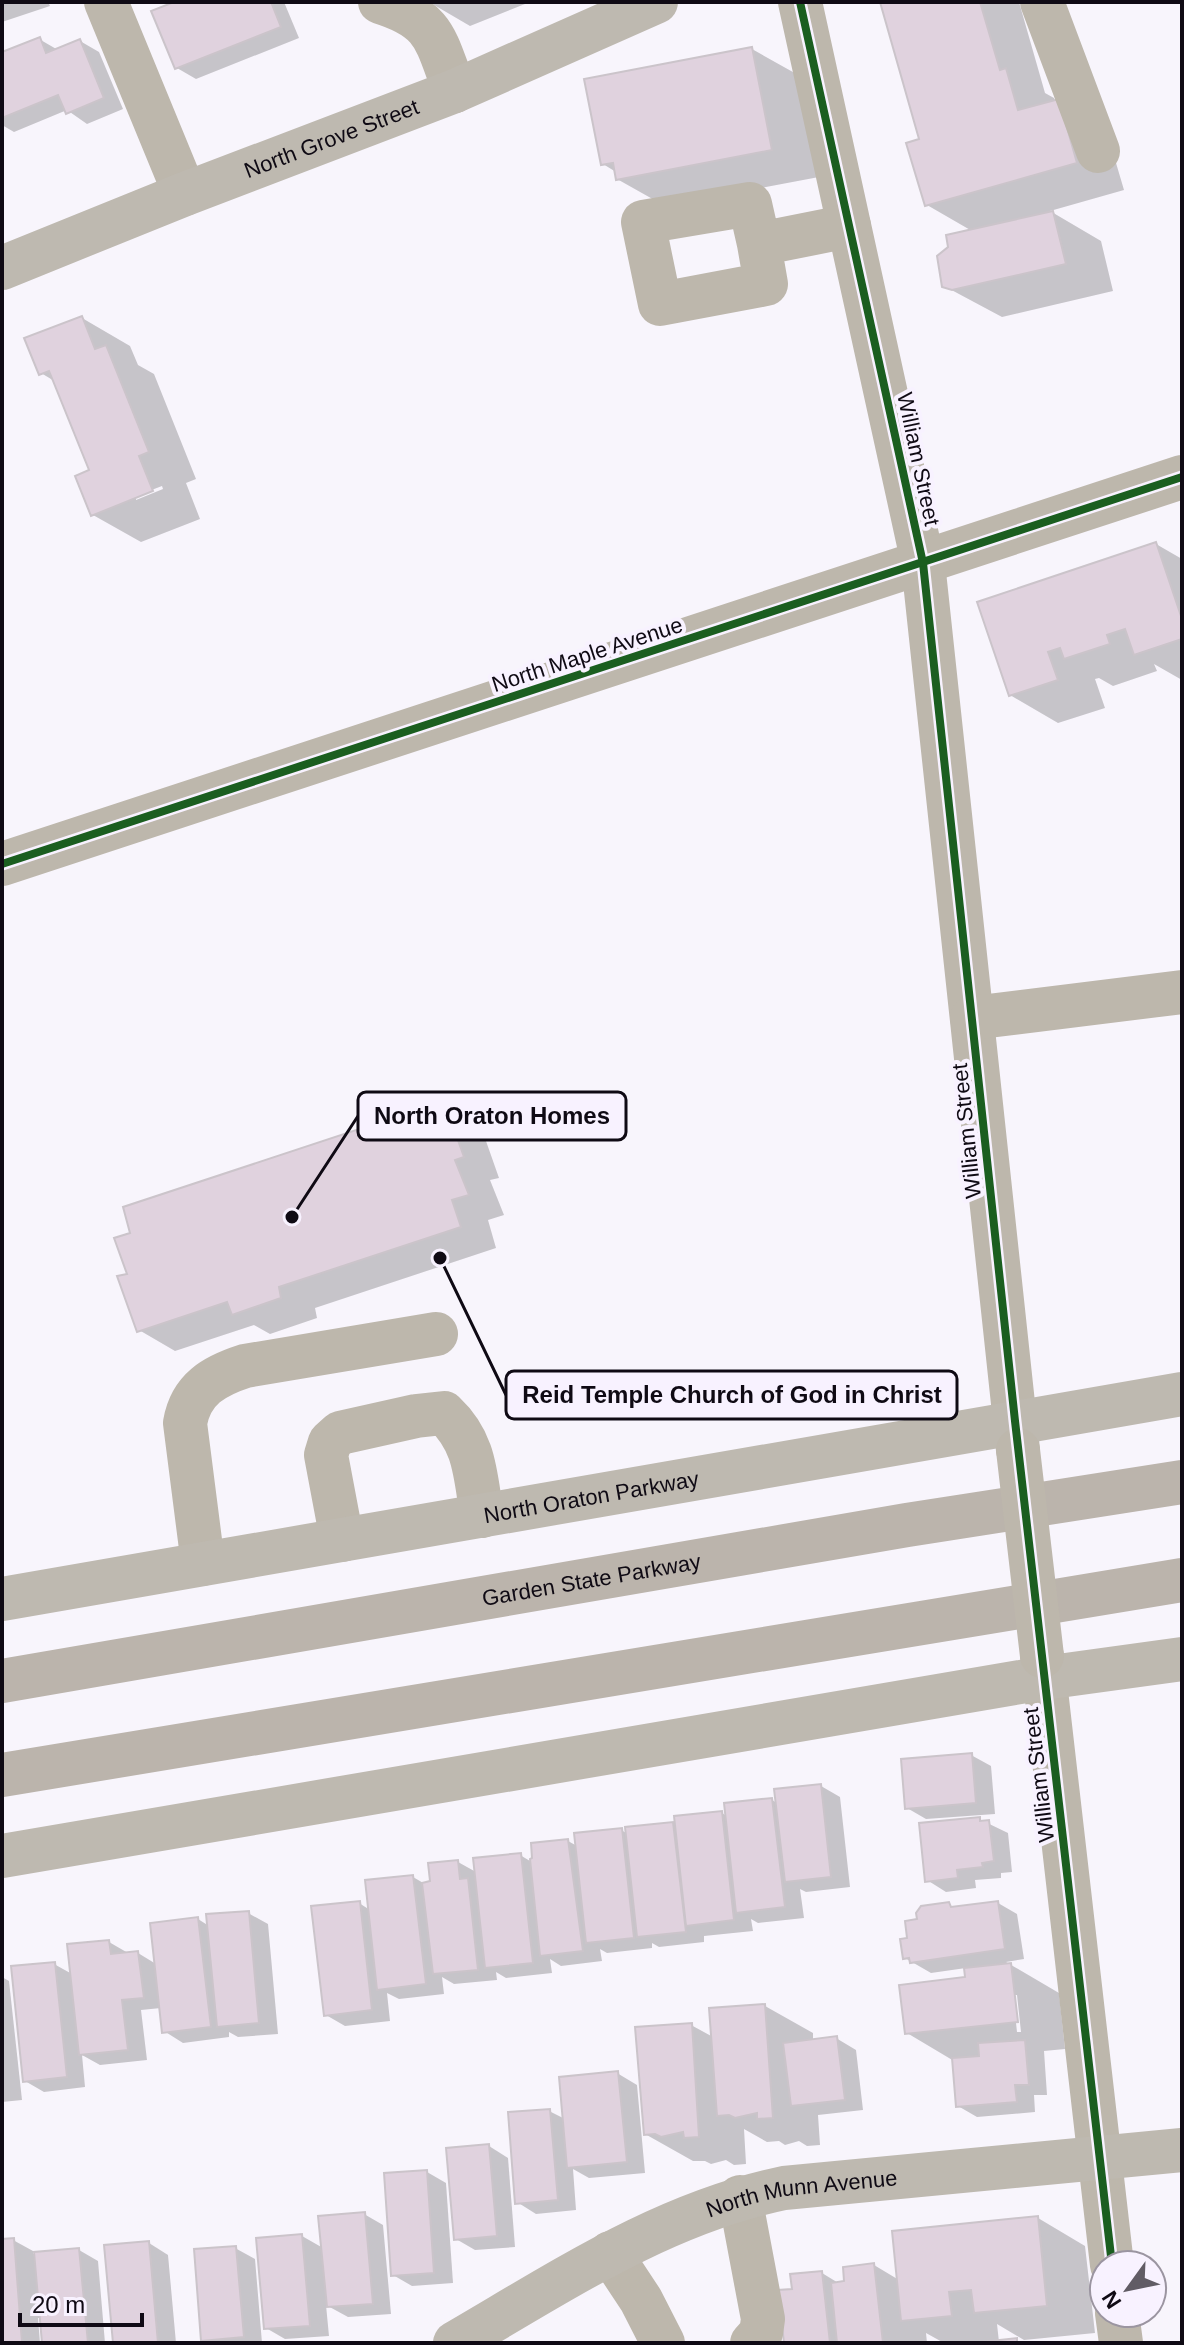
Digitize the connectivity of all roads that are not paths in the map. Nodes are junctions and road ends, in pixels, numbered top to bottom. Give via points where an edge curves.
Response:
1 (106, 2) edge
2 (380, 2) edge
3 (656, 2) edge
4 (800, 2) edge
5 (1042, 2) edge
6 (455, 91) junction
7 (1098, 151) dead end
8 (185, 194) junction
9 (849, 226) junction
10 (759, 244) dead end
11 (2, 268) edge
12 (1182, 477) edge
13 (923, 563) junction
14 (2, 864) edge
15 (1182, 992) edge
16 (972, 1018) junction
17 (436, 1334) dead end
18 (1182, 1394) edge
19 (1016, 1436) junction
20 (1182, 1482) edge
21 (482, 1516) junction
22 (342, 1540) junction
23 (203, 1564) junction
24 (1182, 1580) edge
25 (2, 1599) edge
26 (1182, 1659) edge
27 (1043, 1667) junction
28 (2, 1681) edge
29 (2, 1775) edge
30 (2, 1856) edge
31 (1182, 2150) edge
32 (1100, 2158) junction
33 (740, 2197) junction
34 (1110, 2249) edge
35 (610, 2253) junction
36 (455, 2343) edge
37 (663, 2343) edge
38 (754, 2343) edge

1 - 8 street
2 - 6 street via 403,9 432,31
3 - 6 main road, North Grove Street
4 - 9 street, William Street
5 - 7 street
6 - 8 main road, North Grove Street
8 - 11 main road, North Grove Street
9 - 10 street
9 - 13 street, William Street
12 - 13 street, North Maple Avenue
13 - 14 street, North Maple Avenue
13 - 16 street, William Street
15 - 16 street
16 - 19 street, William Street
17 - 23 street via 245,1366 224,1373 196,1393 185,1423
18 - 19 main road, North Oraton Parkway
19 - 21 main road, North Oraton Parkway
19 - 27 street, William Street, bridge
20 - 28 highway, Garden State Parkway
21 - 22 main road, North Oraton Parkway
21 - 22 street via 471,1452 461,1429 444,1413 416,1416 340,1433 330,1442 326,1455
22 - 23 main road, North Oraton Parkway
23 - 25 main road, North Oraton Parkway
24 - 29 highway
26 - 27 main road
27 - 30 main road
27 - 32 street, William Street
31 - 32 main road, North Munn Avenue
32 - 33 main road, North Munn Avenue via 784,2188
32 - 34 street, William Street
33 - 35 main road, North Munn Avenue
33 - 38 street via 763,2319
35 - 36 main road, North Munn Avenue
35 - 37 street

